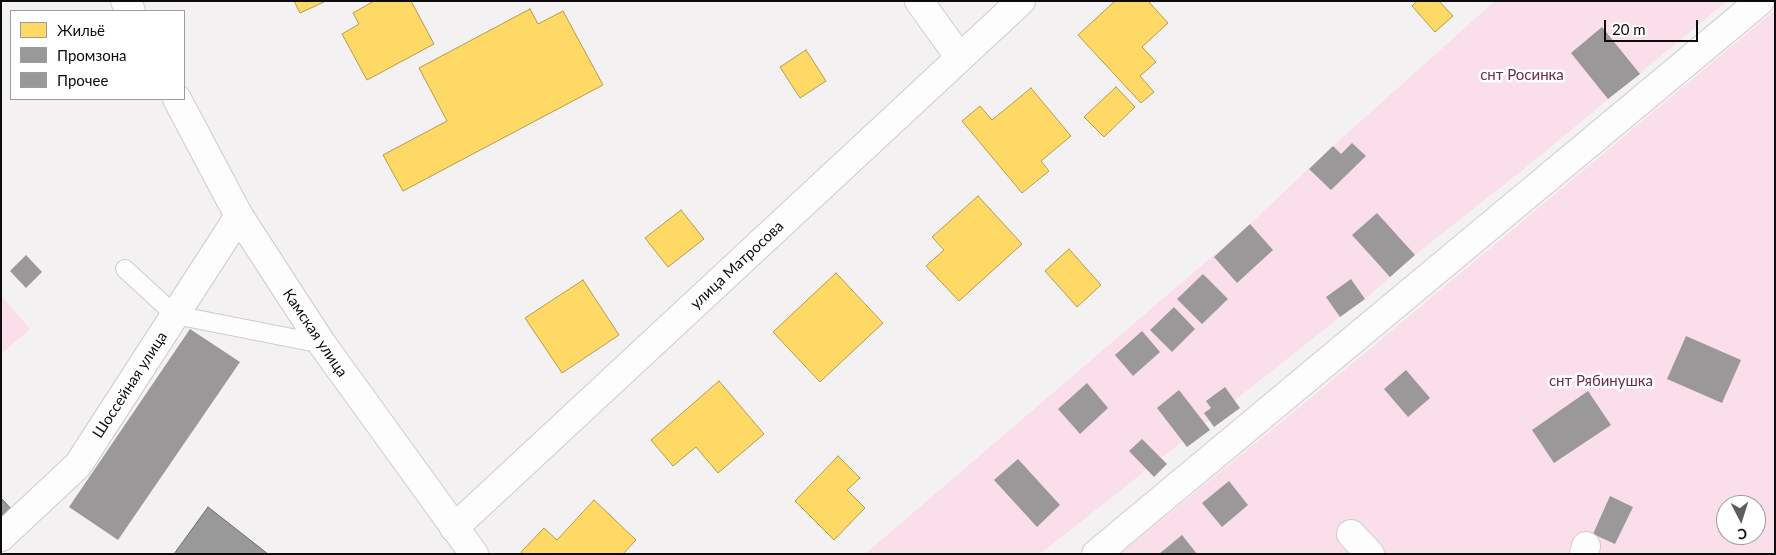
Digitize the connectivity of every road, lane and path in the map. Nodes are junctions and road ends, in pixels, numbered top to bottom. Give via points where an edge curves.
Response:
1 (919, 1) edge
2 (1021, 1) edge
3 (1760, 1) edge
4 (960, 58) junction
5 (178, 100) edge
6 (239, 216) junction
7 (125, 269) dead end
8 (175, 315) junction
9 (322, 344) junction
10 (454, 528) junction
11 (1351, 534) dead end
12 (1, 538) edge
13 (1101, 552) edge
14 (474, 554) edge
15 (1370, 554) edge

1 - 4 street
2 - 4 street, улица Матросова
3 - 13 street
4 - 10 street, улица Матросова
5 - 6 street, Камская улица
6 - 8 street, Шоссейная улица
6 - 9 street, Камская улица
7 - 8 lane
8 - 9 lane
8 - 12 street, Шоссейная улица via 78,465
9 - 10 street, Камская улица
10 - 14 street, Камская улица
11 - 15 street

